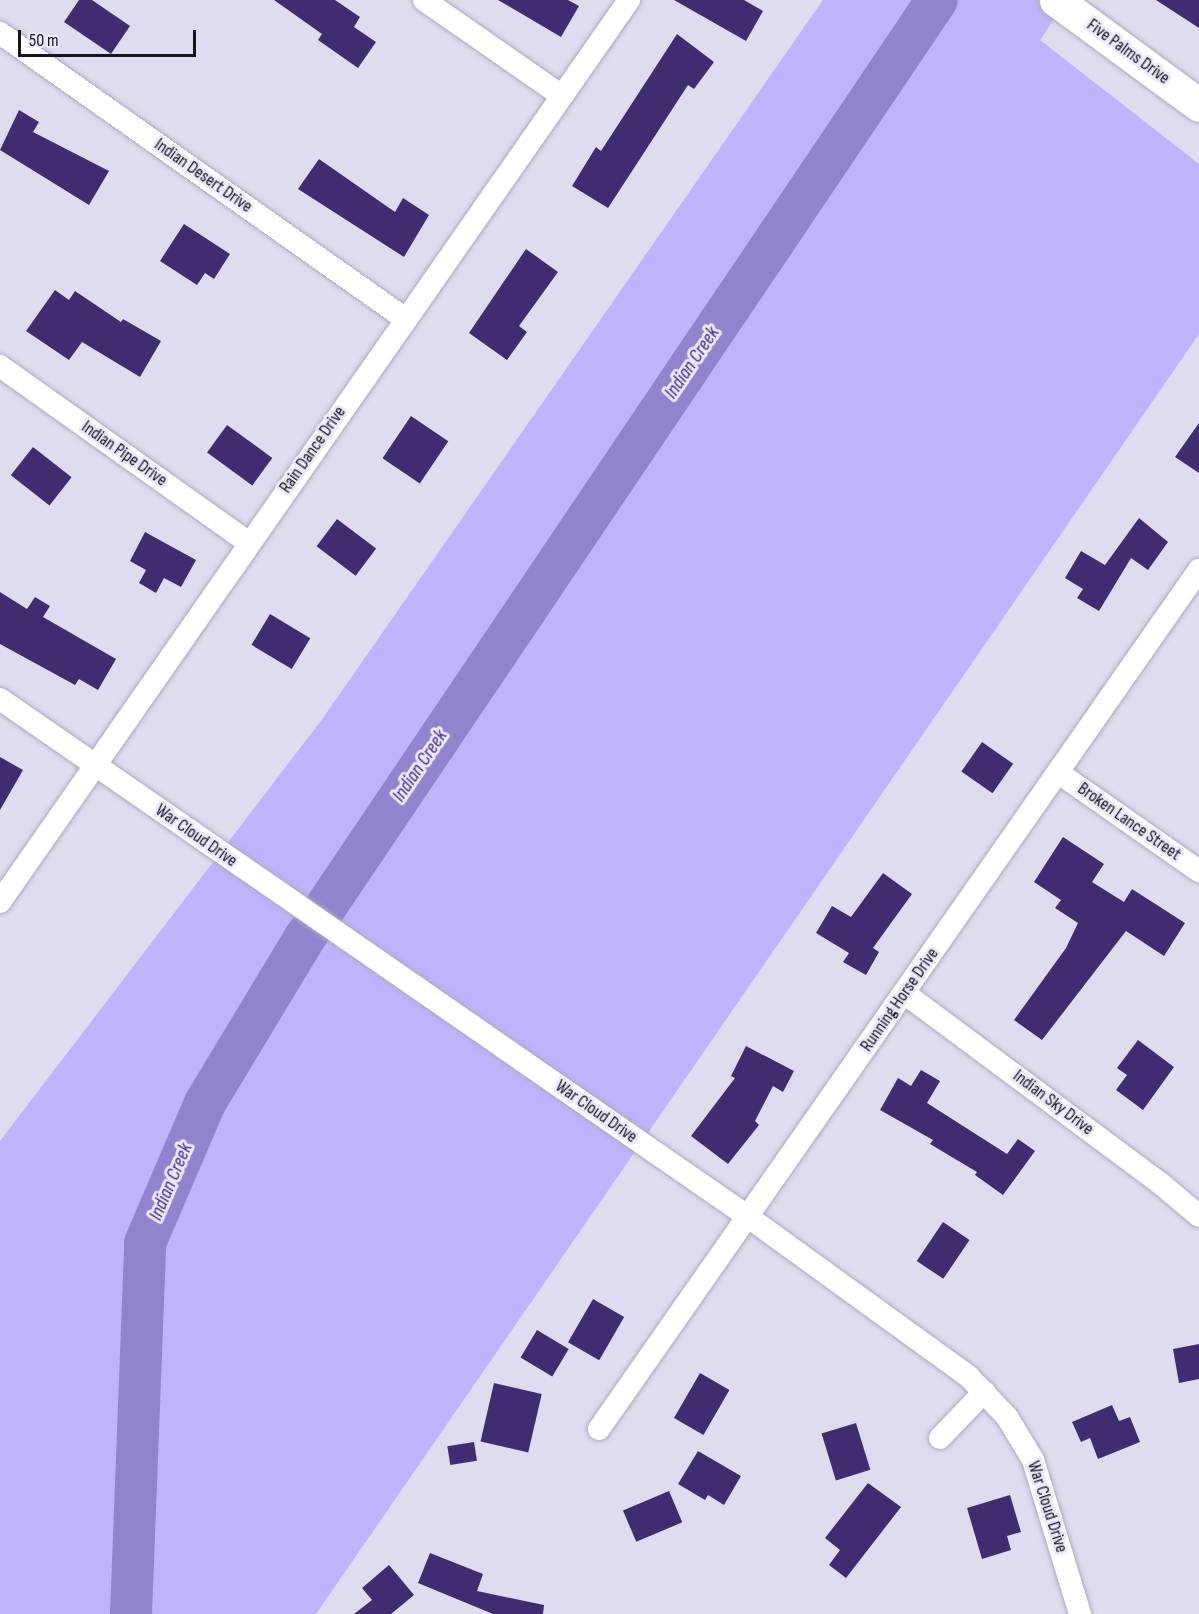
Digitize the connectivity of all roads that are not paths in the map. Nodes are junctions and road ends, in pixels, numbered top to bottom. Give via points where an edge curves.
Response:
1 (424, 0) edge
2 (629, 0) edge
3 (1056, 0) edge
4 (0, 33) edge
5 (562, 96) junction
6 (1199, 105) edge
7 (406, 319) junction
8 (0, 366) edge
9 (248, 542) junction
10 (1199, 570) edge
11 (0, 699) edge
12 (94, 766) junction
13 (1059, 773) junction
14 (1199, 871) edge
15 (0, 902) edge
16 (904, 993) junction
17 (747, 1216) junction
18 (1199, 1216) edge
19 (984, 1392) junction
20 (599, 1429) dead end
21 (939, 1438) dead end
22 (1080, 1614) edge

1 - 5 street
2 - 5 street, Rain Dance Drive
3 - 6 street, Five Palms Drive
4 - 7 street, Indian Desert Drive
5 - 7 street, Rain Dance Drive
7 - 9 street, Rain Dance Drive
8 - 9 street, Indian Pipe Drive
9 - 12 street, Rain Dance Drive
10 - 13 street, Running Horse Drive
11 - 12 street, War Cloud Drive
12 - 15 street, Rain Dance Drive
12 - 17 street, War Cloud Drive
13 - 14 street, Broken Lance Street
13 - 16 street, Running Horse Drive
16 - 17 street, Running Horse Drive
16 - 18 street, Indian Sky Drive
17 - 19 street, War Cloud Drive
17 - 20 street, Running Horse Drive
19 - 21 street
19 - 22 street, War Cloud Drive via 1007,1417 1033,1460

